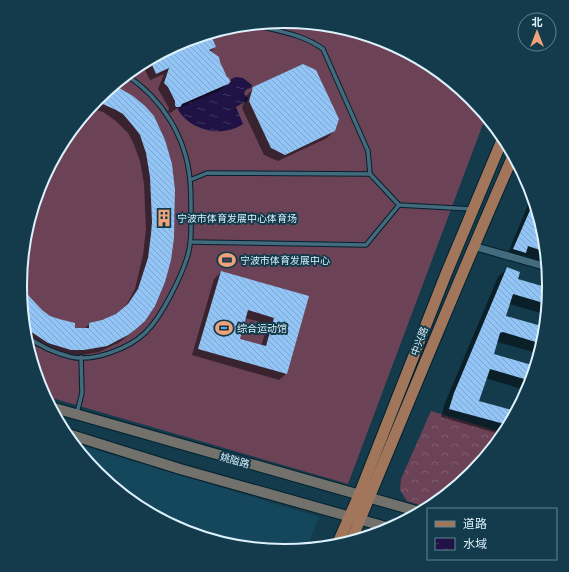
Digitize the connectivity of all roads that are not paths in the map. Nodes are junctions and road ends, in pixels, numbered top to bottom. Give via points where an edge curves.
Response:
1 (271, 29) edge
2 (132, 79) edge
3 (500, 145) edge
4 (510, 162) edge
5 (370, 174) junction
6 (190, 180) junction
7 (399, 205) junction
8 (473, 209) junction
9 (190, 242) junction
10 (473, 246) junction
11 (541, 265) edge
12 (33, 341) edge
13 (81, 357) junction
14 (58, 409) edge
15 (76, 414) junction
16 (75, 436) edge
17 (364, 497) junction
18 (412, 510) edge
19 (355, 518) junction
20 (380, 525) edge
21 (352, 535) edge
22 (342, 537) edge

1 - 5 lane via 305,38 323,49 368,151
2 - 6 lane via 152,96 174,126 182,145
3 - 8 main road, 中兴路
4 - 10 main road, 中兴路
5 - 6 lane via 207,172
5 - 7 lane
6 - 9 lane
7 - 8 lane
7 - 9 lane via 366,245
8 - 17 main road, 中兴路 via 446,274
9 - 13 lane via 188,258 167,303 147,332 126,346 97,356
10 - 11 street
10 - 17 main road, 中兴路
12 - 13 lane via 62,354
13 - 15 lane via 82,393
14 - 15 main road, 姚隘路
15 - 17 main road, 姚隘路
16 - 19 main road via 180,469
17 - 18 main road, 姚隘路
17 - 19 main road, 中兴路
19 - 20 main road
19 - 21 main road, 中兴路
19 - 22 main road, 中兴路

